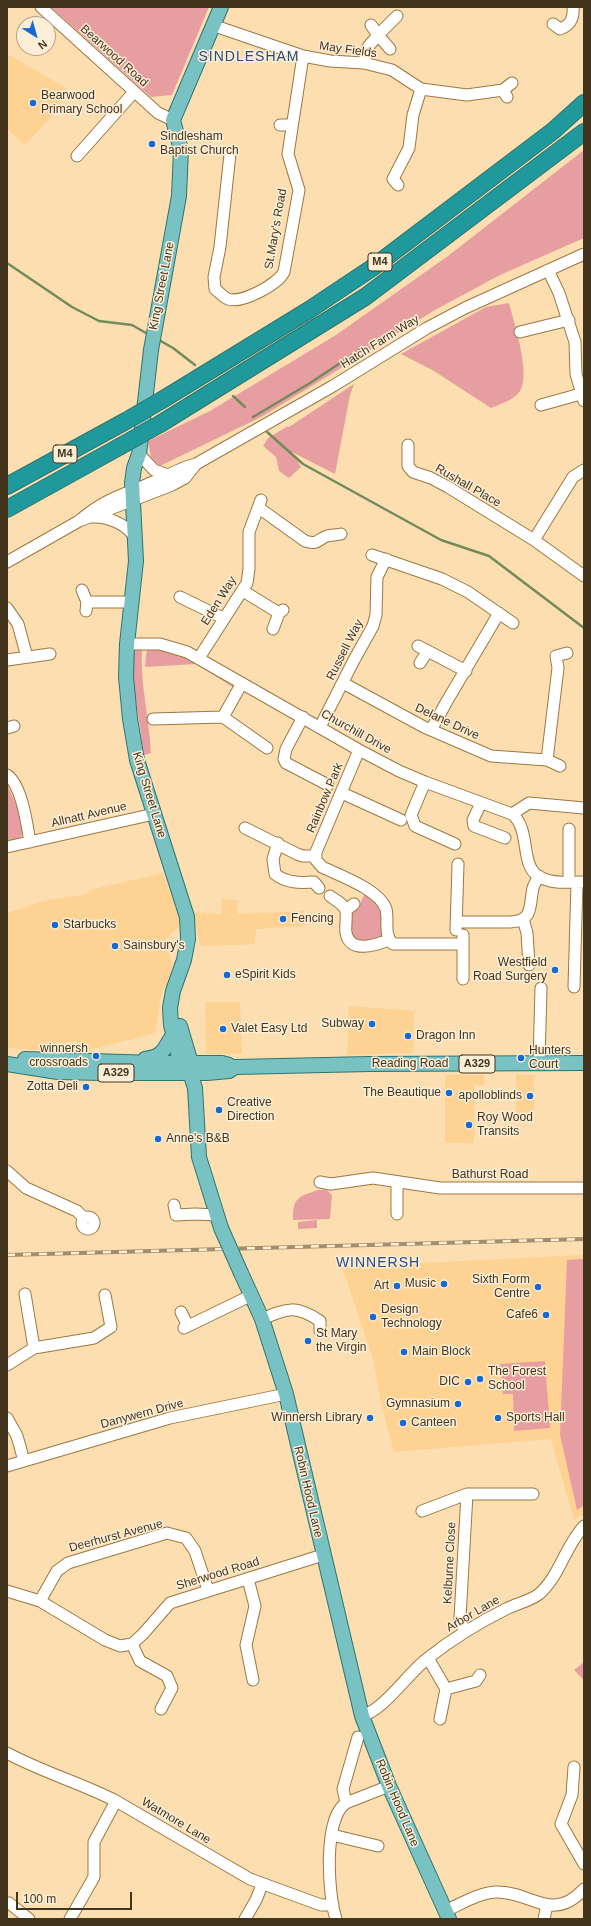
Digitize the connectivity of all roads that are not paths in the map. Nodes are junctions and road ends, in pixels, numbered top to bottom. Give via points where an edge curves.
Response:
1 (41, 7) edge
2 (221, 7) edge
3 (573, 7) edge
4 (397, 16) dead end
5 (553, 24) dead end
6 (212, 25) junction
7 (371, 25) dead end
8 (378, 35) junction
9 (390, 49) dead end
10 (303, 56) junction
11 (364, 63) junction
12 (512, 83) dead end
13 (421, 89) junction
14 (134, 92) junction
15 (584, 103) edge
16 (173, 120) junction
17 (584, 132) edge
18 (77, 156) dead end
19 (232, 159) dead end
20 (392, 182) dead end
21 (584, 254) edge
22 (548, 270) junction
23 (569, 320) junction
24 (520, 332) dead end
25 (583, 396) edge
26 (541, 405) dead end
27 (408, 445) dead end
28 (140, 455) junction
29 (196, 464) junction
30 (583, 474) edge
31 (168, 475) junction
32 (7, 486) edge
33 (137, 493) junction
34 (7, 509) edge
35 (92, 517) junction
36 (79, 522) junction
37 (341, 534) dead end
38 (135, 540) junction
39 (534, 540) junction
40 (372, 555) dead end
41 (386, 559) junction
42 (7, 562) edge
43 (584, 576) edge
44 (82, 590) dead end
45 (242, 591) junction
46 (179, 596) dead end
47 (131, 602) junction
48 (7, 608) edge
49 (499, 613) junction
50 (223, 618) junction
51 (513, 623) dead end
52 (273, 629) dead end
53 (127, 644) junction
54 (567, 653) dead end
55 (50, 654) dead end
56 (26, 657) junction
57 (199, 658) junction
58 (7, 660) edge
59 (420, 663) dead end
60 (466, 671) junction
61 (242, 683) junction
62 (343, 683) junction
63 (223, 717) junction
64 (302, 717) junction
65 (153, 719) dead end
66 (320, 727) junction
67 (431, 730) junction
68 (267, 748) dead end
69 (360, 750) junction
70 (547, 760) junction
71 (560, 766) dead end
72 (7, 775) edge
73 (425, 782) junction
74 (328, 785) dead end
75 (342, 792) junction
76 (481, 803) junction
77 (584, 808) edge
78 (154, 814) junction
79 (512, 814) junction
80 (400, 820) dead end
81 (245, 828) dead end
82 (569, 829) dead end
83 (506, 838) dead end
84 (30, 842) junction
85 (278, 843) junction
86 (455, 844) dead end
87 (7, 847) edge
88 (315, 856) junction
89 (458, 864) dead end
90 (539, 876) junction
91 (317, 881) dead end
92 (577, 882) edge
93 (330, 896) dead end
94 (523, 919) junction
95 (460, 933) junction
96 (388, 940) junction
97 (529, 965) dead end
98 (179, 972) junction
99 (463, 979) dead end
100 (574, 987) dead end
101 (541, 988) dead end
102 (173, 1035) junction
103 (7, 1061) edge
104 (133, 1062) junction
105 (539, 1063) junction
106 (584, 1063) edge
107 (7, 1064) edge
108 (188, 1066) junction
109 (235, 1067) junction
110 (220, 1072) junction
111 (197, 1099) junction
112 (7, 1172) edge
113 (320, 1182) dead end
114 (397, 1182) junction
115 (584, 1188) edge
116 (174, 1205) dead end
117 (397, 1214) dead end
118 (84, 1218) dead end
119 (218, 1222) junction
120 (25, 1294) dead end
121 (105, 1295) dead end
122 (252, 1296) junction
123 (181, 1312) dead end
124 (262, 1319) junction
125 (323, 1323) dead end
126 (34, 1348) junction
127 (7, 1365) edge
128 (286, 1394) junction
129 (7, 1418) edge
130 (24, 1461) junction
131 (7, 1466) edge
132 (467, 1494) junction
133 (533, 1494) dead end
134 (422, 1511) dead end
135 (584, 1526) edge
136 (323, 1555) junction
137 (248, 1579) junction
138 (7, 1590) edge
139 (208, 1590) junction
140 (40, 1601) junction
141 (464, 1631) junction
142 (132, 1644) junction
143 (428, 1658) junction
144 (480, 1675) dead end
145 (252, 1680) dead end
146 (446, 1689) junction
147 (161, 1709) dead end
148 (362, 1716) junction
149 (440, 1719) dead end
150 (358, 1737) dead end
151 (7, 1753) edge
152 (574, 1767) dead end
153 (388, 1786) junction
154 (116, 1801) junction
155 (346, 1803) junction
156 (332, 1835) junction
157 (378, 1846) dead end
158 (584, 1864) edge
159 (262, 1885) junction
160 (584, 1889) edge
161 (9, 1903) dead end
162 (333, 1905) junction
163 (547, 1905) junction
164 (447, 1915) edge
165 (29, 1919) edge
166 (70, 1919) edge
167 (245, 1919) edge
168 (336, 1919) edge
169 (544, 1919) edge

1 - 14 street, Bearwood Road
2 - 6 main road
3 - 5 street via 572,20 567,26 560,29
4 - 8 street
6 - 10 street, May Fields
6 - 16 main road
7 - 8 street
8 - 9 street
8 - 11 street via 368,47
10 - 11 street, May Fields
10 - 19 street, St.Mary's Road via 300,83 286,125 288,154 299,190 284,272 280,278 244,299 228,299 215,289 214,277
11 - 13 street, May Fields via 392,70
12 - 13 street, May Fields via 505,93 467,94
13 - 20 street via 413,115 409,148
14 - 16 street, Bearwood Road via 158,113
14 - 18 street
15 - 32 highway, M4, bridge via 553,131 372,268 309,310 162,400
16 - 28 main road, King Street Lane via 181,150 179,196 151,350
17 - 34 highway, M4, bridge via 366,297 160,424
21 - 22 street, Hatch Farm Way
22 - 23 street via 560,293
22 - 29 street, Hatch Farm Way via 427,328 333,386
23 - 24 street
23 - 25 street via 575,342 576,374
25 - 26 street
27 - 39 street, Rushall Place via 408,466 413,472 448,487
28 - 31 street via 154,470
28 - 33 main road, King Street Lane via 134,468
29 - 31 street, Hatch Farm Way
29 - 33 street, Hatch Farm Way via 185,478 178,482
30 - 39 street via 573,477
31 - 33 street, Hatch Farm Way
33 - 35 street
33 - 36 street via 107,501
33 - 38 main road, King Street Lane via 140,528
35 - 36 street
35 - 38 street via 103,517 115,522 130,531
36 - 42 street
37 - 45 street, Eden Way via 328,536 319,542 305,541 260,504 249,532 249,569 247,583
38 - 47 main road, King Street Lane via 136,561
39 - 43 street, Rushall Place
40 - 41 street
41 - 49 street via 442,579 468,592
41 - 62 street, Russell Way via 377,577 373,626
44 - 47 street via 86,607
45 - 50 street, Eden Way
45 - 52 street via 281,612
46 - 50 street
47 - 53 main road, King Street Lane
48 - 56 street via 18,624
49 - 51 street
49 - 60 street
50 - 57 street, Eden Way
53 - 57 street, Churchill Drive via 151,643 170,646
53 - 78 main road, King Street Lane via 126,677 130,719 137,760
54 - 70 street via 553,653 558,668
55 - 56 street
56 - 58 street
57 - 61 street, Churchill Drive
59 - 60 street via 422,649
60 - 67 street
61 - 63 street
61 - 64 street, Churchill Drive
62 - 66 street, Russell Way
62 - 67 street, Delane Drive
63 - 65 street
63 - 68 street
64 - 66 street, Churchill Drive
64 - 74 street via 286,749 284,759 286,763
66 - 69 street, Churchill Drive
67 - 70 street, Delane Drive via 491,756
69 - 73 street, Churchill Drive
69 - 75 street, Rainbow Park
70 - 71 street, Delane Drive
72 - 84 street via 18,792
73 - 76 street, Churchill Drive
73 - 86 street via 411,815 416,826
75 - 80 street
75 - 88 street, Rainbow Park
76 - 79 street, Churchill Drive
76 - 83 street via 473,820 474,826
77 - 79 street via 529,803
78 - 84 street, Allnatt Avenue
78 - 98 main road, King Street Lane via 188,917 188,939
79 - 90 street via 518,819 524,833 529,866
81 - 85 street
82 - 92 street
84 - 87 street, Allnatt Avenue
85 - 88 street via 297,854
85 - 91 street via 273,860 275,874 281,879 296,883
88 - 96 street via 322,867 376,894 383,902 387,916
89 - 95 street
90 - 92 street via 549,881
90 - 94 street via 534,887 530,910
92 - 100 street
93 - 96 street via 350,907 346,935 351,943 357,946 375,946
94 - 95 street
94 - 97 street via 527,933
95 - 96 street via 404,945 393,944
95 - 99 street
98 - 102 main road, King Street Lane via 170,1008
98 - 108 main road, King Street Lane via 180,1024
101 - 105 street
102 - 104 main road via 159,1055
102 - 108 main road, King Street Lane
103 - 104 main road, Reading Road / A329 via 24,1059
104 - 108 main road, Reading Road / A329
105 - 106 main road, Reading Road / A329
105 - 109 main road, Reading Road / A329
107 - 108 main road, Reading Road / A329 via 58,1072
108 - 109 main road, Reading Road / A329 via 222,1063
108 - 110 main road, Reading Road / A329
108 - 111 main road, Robin Hood Lane
109 - 110 main road, Reading Road / A329
110 - 111 main road via 208,1081
111 - 119 main road, Robin Hood Lane via 199,1157
112 - 118 street via 26,1188 77,1211
113 - 114 street, Bathurst Road via 331,1184 374,1178
114 - 115 street, Bathurst Road via 440,1188
114 - 117 street
116 - 119 street via 176,1215 194,1214
119 - 122 main road, Robin Hood Lane, bridge
120 - 126 street
121 - 126 street via 111,1327 94,1338
122 - 123 street via 186,1327
122 - 124 main road, Robin Hood Lane
124 - 125 street via 291,1309 306,1312
124 - 128 main road, Robin Hood Lane
126 - 127 street
128 - 130 street, Danywern Drive via 170,1418
128 - 136 main road, Robin Hood Lane
129 - 130 street via 17,1436
130 - 131 street, Danywern Drive
132 - 133 street, Kelburne Close
132 - 134 street, Kelburne Close
132 - 141 street, Kelburne Close via 460,1618
135 - 141 street, Arbor Lane via 550,1583 537,1595
136 - 137 street, Sherwood Road
136 - 148 main road, Robin Hood Lane
137 - 139 street, Sherwood Road
137 - 145 street via 255,1606 246,1645
138 - 140 street
139 - 140 street, Deerhurst Avenue via 195,1550 186,1538 167,1533 68,1563 57,1571
139 - 142 street, Sherwood Road via 170,1603
140 - 142 street via 105,1640 120,1646
141 - 143 street, Arbor Lane
142 - 147 street via 140,1661 167,1676 172,1688
143 - 146 street
143 - 148 street, Arbor Lane via 373,1711
144 - 146 street via 476,1681
146 - 149 street
148 - 153 main road, Robin Hood Lane
150 - 155 street via 343,1789
151 - 154 street, Watmore Lane
152 - 158 street via 572,1795 561,1824
153 - 155 street
153 - 164 main road, Robin Hood Lane
154 - 159 street, Watmore Lane via 237,1873
154 - 166 street via 94,1842 94,1878
155 - 156 street via 338,1812
156 - 157 street
156 - 162 street via 330,1870
159 - 162 street, Watmore Lane via 321,1905
159 - 167 street
160 - 163 street via 569,1901
161 - 165 street
162 - 168 street
163 - 164 street via 515,1894 491,1892 470,1899
163 - 169 street

